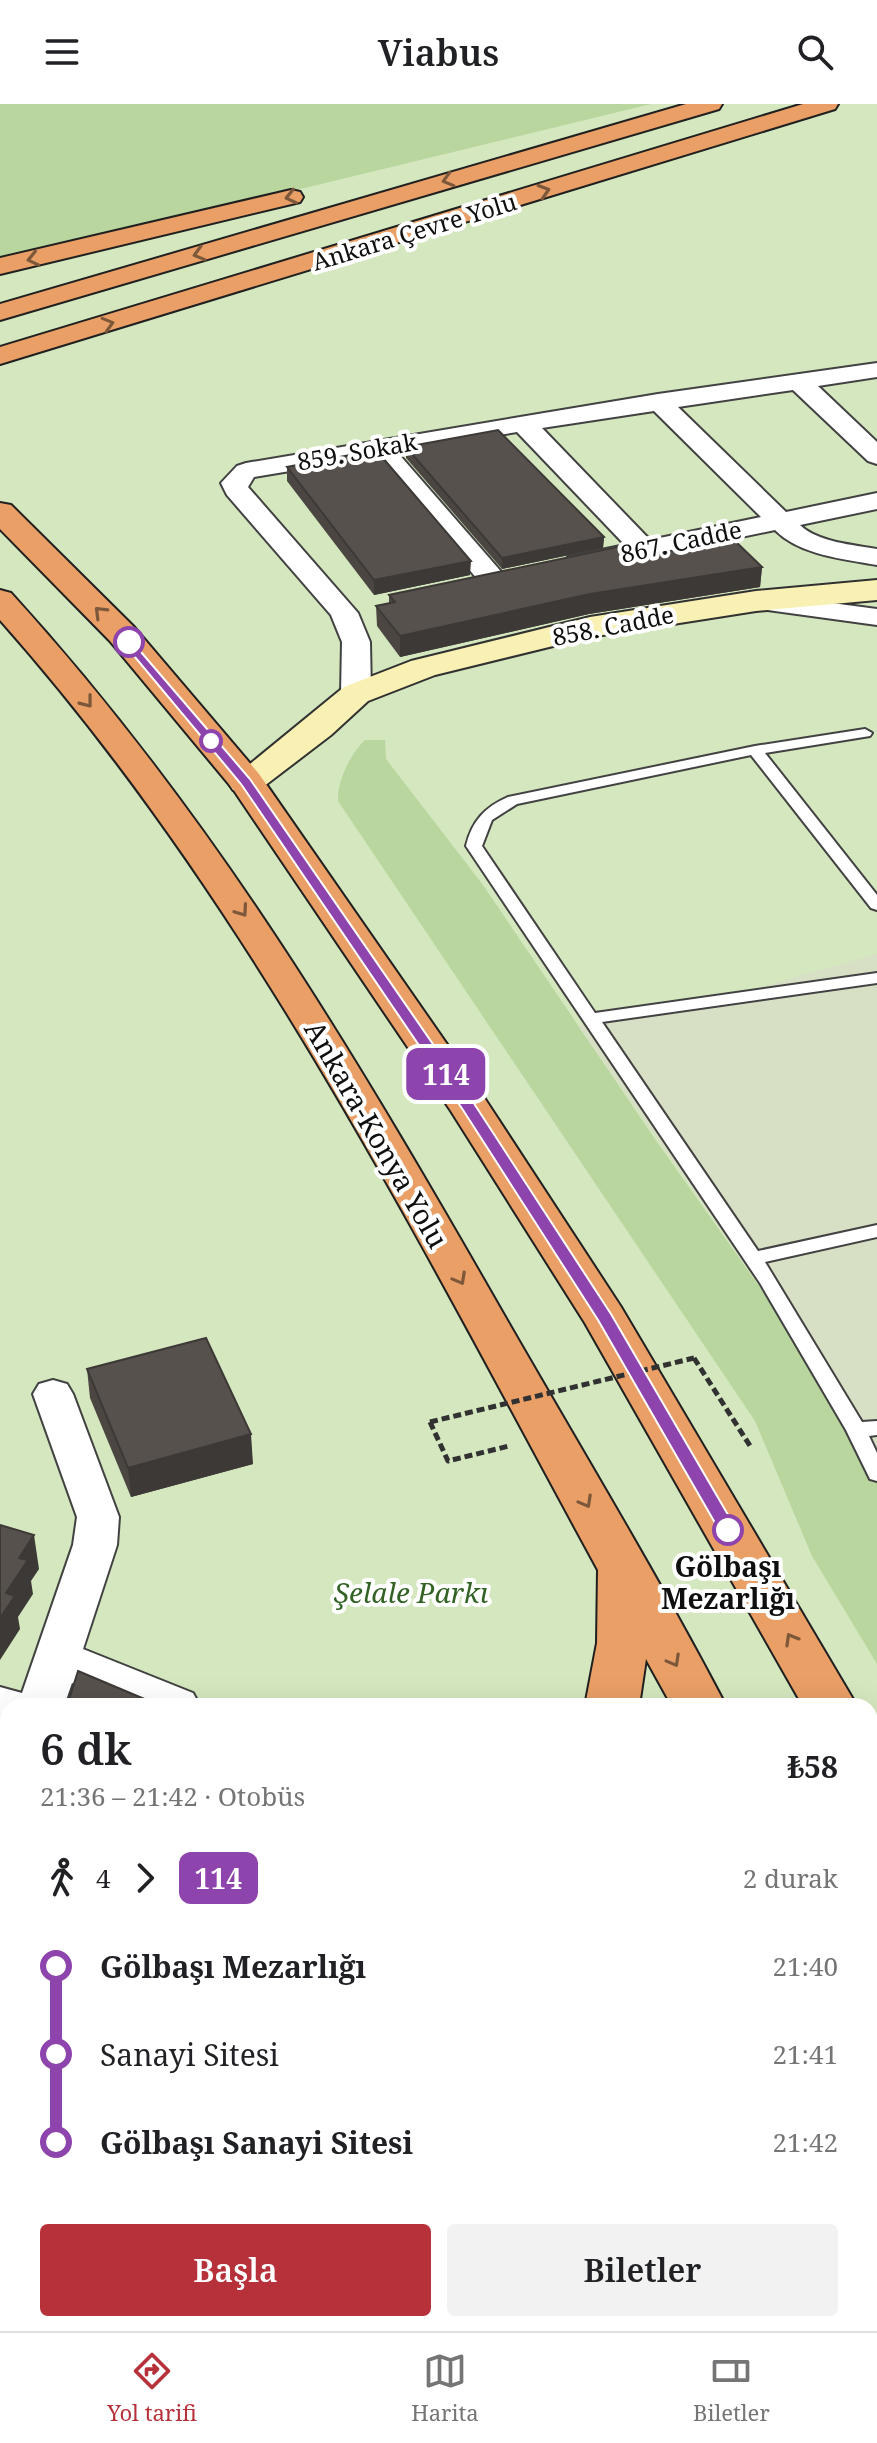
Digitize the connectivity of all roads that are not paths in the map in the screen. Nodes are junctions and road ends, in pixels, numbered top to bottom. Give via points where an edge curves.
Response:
1 (666, 104) edge
2 (711, 104) edge
3 (827, 104) edge
4 (371, 178) dead end
5 (310, 193) dead end
6 (0, 266) edge
7 (0, 312) edge
8 (0, 356) edge
9 (877, 370) edge
10 (796, 379) junction
11 (658, 401) junction
12 (523, 423) junction
13 (379, 447) junction
14 (877, 456) edge
15 (877, 501) edge
16 (0, 512) edge
17 (780, 520) junction
18 (644, 549) junction
19 (877, 557) edge
20 (554, 568) edge
21 (524, 575) edge
22 (494, 581) junction
23 (464, 588) edge
24 (877, 590) edge
25 (0, 600) edge
26 (756, 601) junction
27 (374, 607) edge
28 (344, 613) junction
29 (877, 617) edge
30 (356, 694) junction
31 (865, 733) dead end
32 (755, 750) junction
33 (246, 782) junction
34 (877, 905) edge
35 (877, 978) edge
36 (594, 1018) junction
37 (877, 1231) edge
38 (753, 1258) junction
39 (53, 1394) dead end
40 (867, 1429) edge
41 (877, 1474) edge
42 (623, 1568) junction
43 (58, 1658) junction
44 (44, 1698) edge
45 (157, 1698) edge
46 (613, 1698) edge
47 (695, 1698) edge
48 (825, 1698) edge

1 - 4 highway
2 -> 7 highway, Ankara Çevre Yolu
8 -> 3 highway, Ankara Çevre Yolu
5 -> 6 highway
9 - 10 street, 859. Sokak
10 - 11 street, 859. Sokak
10 - 14 street
11 - 12 street, 859. Sokak
11 - 17 street
12 - 13 street, 859. Sokak
12 - 18 street
13 - 22 street
13 - 28 street, 859. Sokak via 246,471 234,483
15 - 17 street, 867. Cadde
33 -> 16 highway via 122,634
17 - 18 street, 867. Cadde
17 - 19 street via 796,536
18 - 20 street, 867. Cadde
21 - 22 street
22 - 23 street
24 - 26 street, 858. Cadde
25 -> 42 highway, Ankara-Konya Yolu via 59,666 177,817 276,960
26 - 29 street
26 - 30 street, 858. Cadde via 590,627 498,648 423,668
27 - 28 street
28 - 30 street, 859. Sokak via 356,642
30 - 33 street
31 - 32 lane
32 - 34 lane
32 - 36 lane via 513,800 482,820 474,846
48 -> 33 highway via 605,1318 470,1108
35 - 36 lane
36 - 38 lane
37 - 38 lane
38 - 40 lane
39 - 43 street via 98,1517 95,1545
40 - 41 lane
42 - 46 highway via 623,1643
42 -> 47 highway, Ankara-Konya Yolu
43 - 44 street
43 - 45 street

